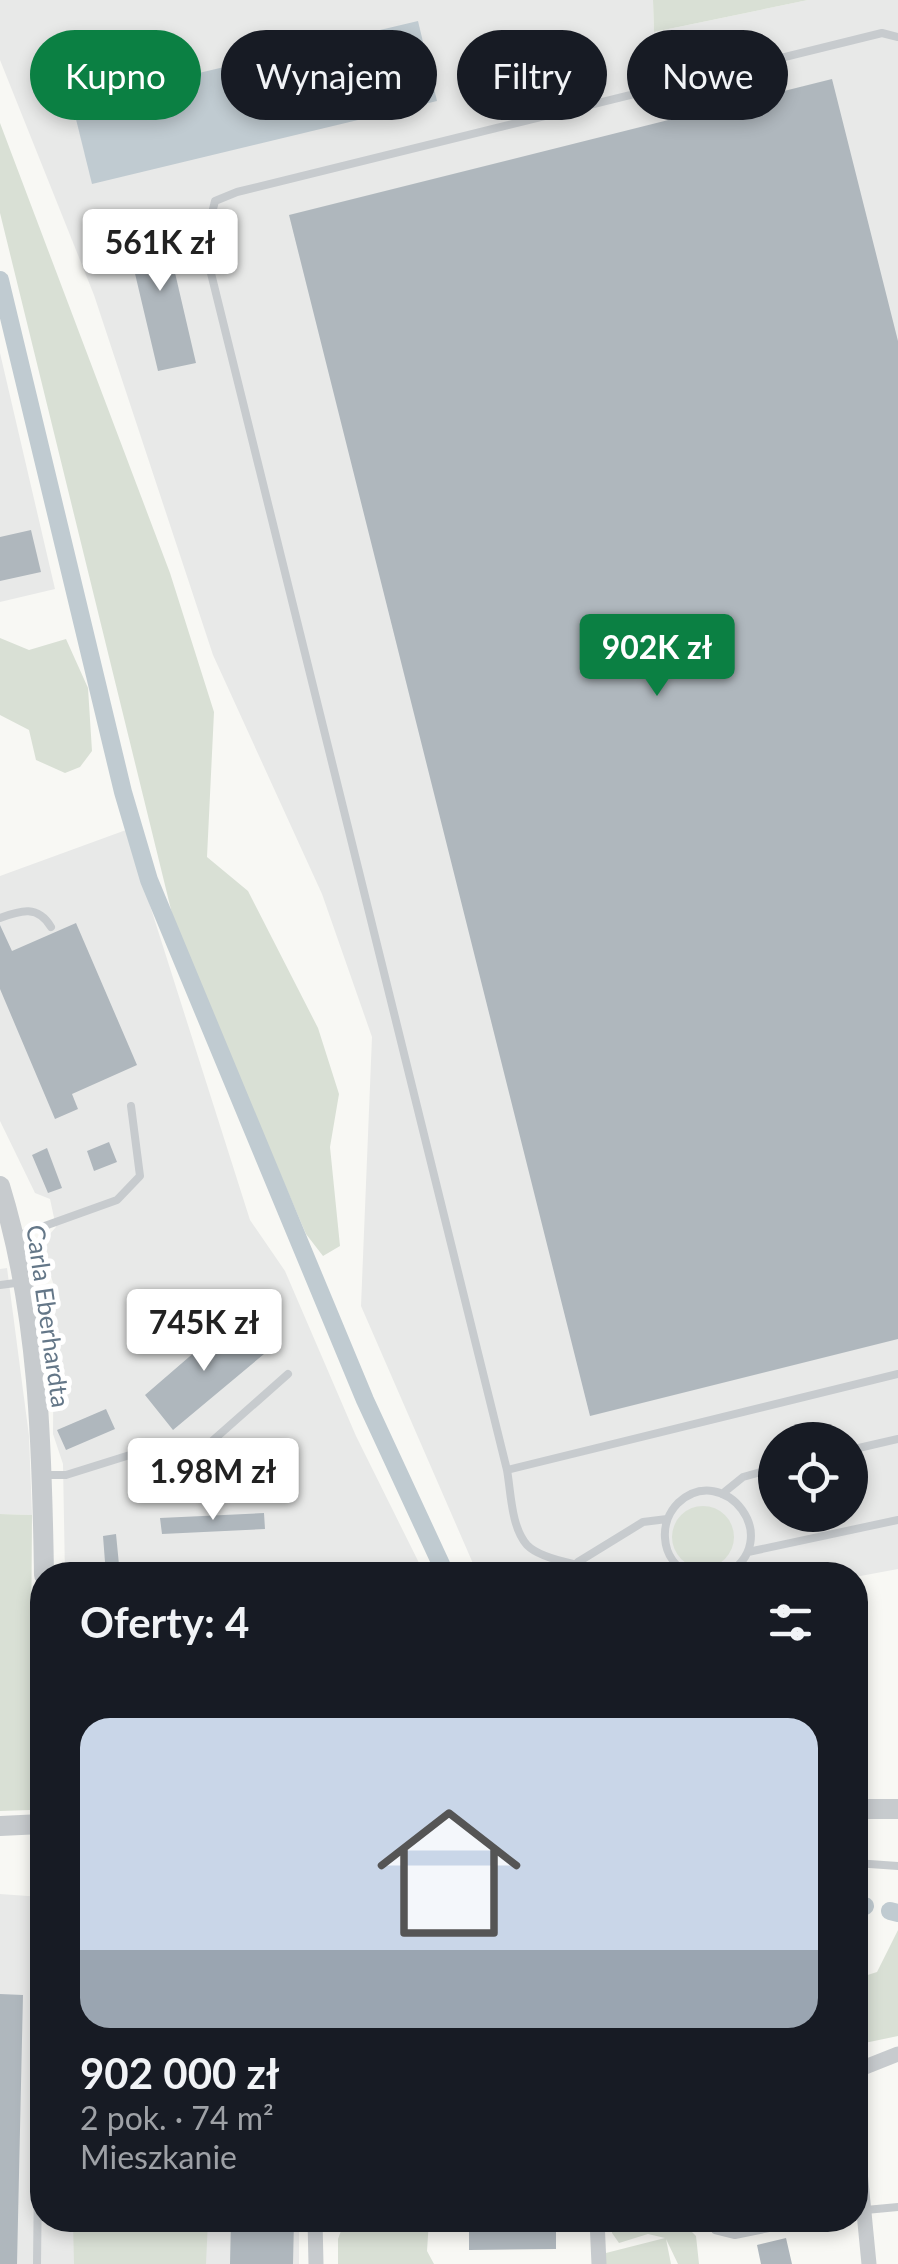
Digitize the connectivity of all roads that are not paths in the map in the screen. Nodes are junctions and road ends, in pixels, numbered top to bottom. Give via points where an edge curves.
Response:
1 (898, 38) edge
2 (0, 918) edge
3 (51, 927) dead end
4 (132, 1106) dead end
5 (0, 1186) edge
6 (14, 1237) junction
7 (23, 1282) junction
8 (0, 1285) edge
9 (288, 1374) dead end
10 (898, 1374) edge
11 (898, 1438) edge
12 (868, 1446) edge
13 (506, 1470) junction
14 (758, 1472) edge
15 (42, 1475) junction
16 (722, 1494) junction
17 (667, 1519) junction
18 (898, 1520) edge
19 (748, 1552) junction
20 (48, 1562) edge
21 (578, 1562) joint
22 (678, 1562) edge
23 (738, 1562) edge
24 (868, 1809) edge
25 (898, 1809) edge
26 (0, 1826) edge
27 (30, 1827) edge
28 (868, 1865) edge
29 (898, 1866) edge
30 (898, 2054) edge
31 (868, 2066) edge
32 (898, 2207) edge
33 (868, 2210) edge
34 (38, 2232) edge
35 (315, 2232) edge
36 (598, 2232) edge
37 (863, 2232) edge
38 (37, 2264) edge
39 (316, 2264) edge
40 (599, 2264) edge
41 (868, 2264) edge

1 - 13 lane via 882,33 215,201 204,245
2 - 3 lane via 32,910
4 - 6 lane via 140,1176 117,1200
5 - 6 street, Carla Eberhardta
6 - 7 street, Carla Eberhardta
7 - 8 lane
7 - 15 street, Carla Eberhardta
9 - 15 lane via 184,1465 133,1454 66,1475
10 - 13 lane
11 - 12 lane
13 - 21 lane via 528,1546
14 - 16 lane
15 - 20 street, Carla Eberhardta
16 - 17 lane via 686,1496
16 - 19 lane via 748,1518
17 - 21 lane via 642,1522
17 - 22 lane via 666,1548
18 - 19 lane
19 - 23 lane
24 - 25 street
26 - 27 street
28 - 29 lane
30 - 31 street
32 - 33 lane
34 - 38 lane
35 - 39 street
36 - 40 street
37 - 41 street

